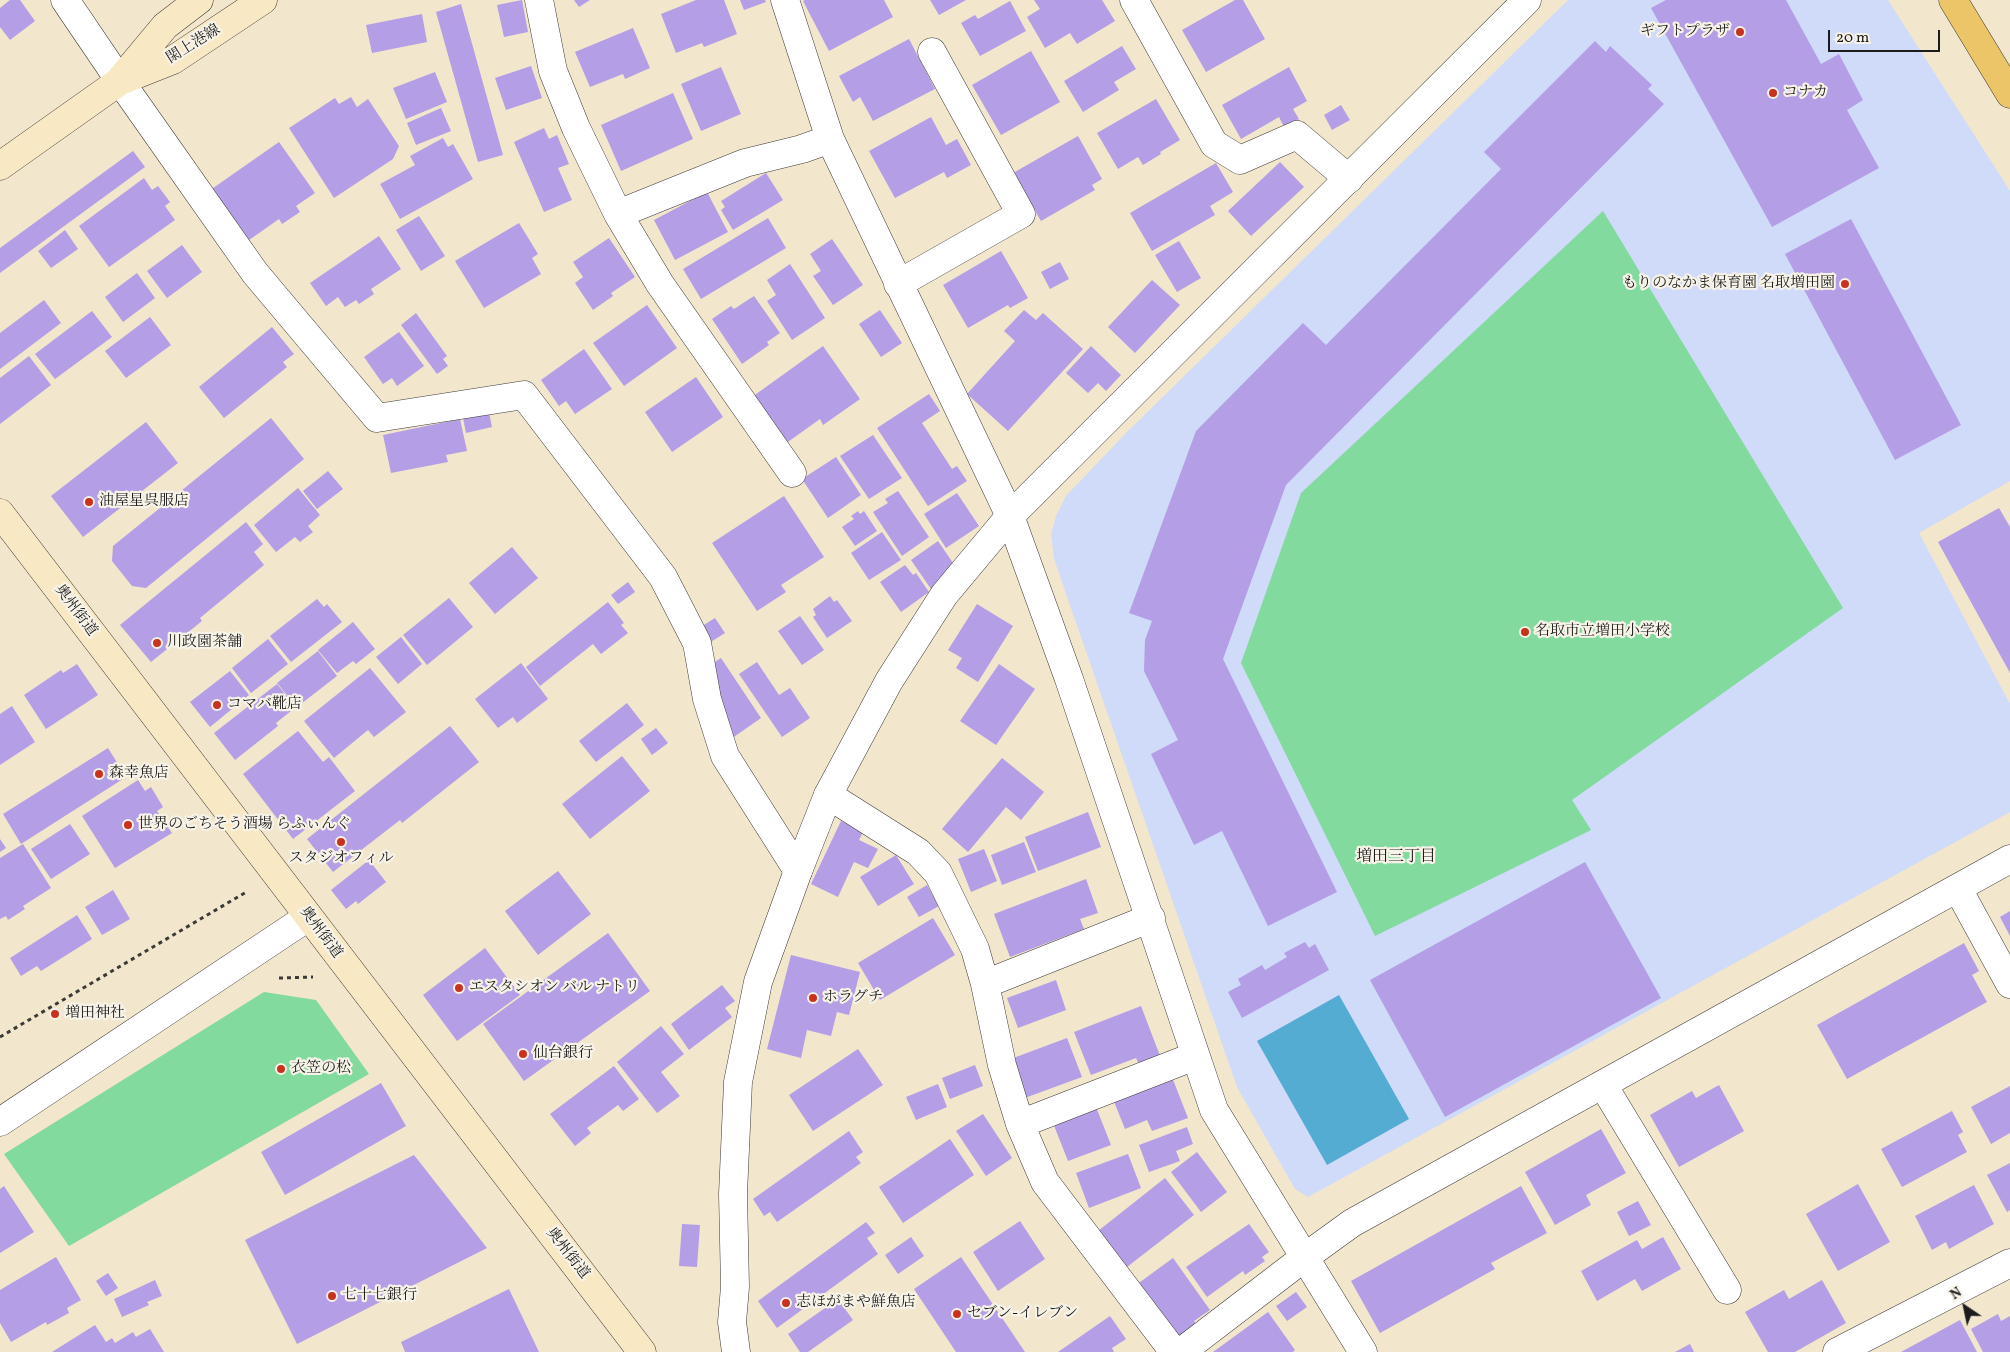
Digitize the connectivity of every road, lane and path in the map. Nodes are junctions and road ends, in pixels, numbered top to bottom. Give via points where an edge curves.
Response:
1 (65, 0) edge
2 (199, 0) edge
3 (264, 0) edge
4 (538, 0) edge
5 (785, 0) edge
6 (1134, 0) edge
7 (1527, 0) edge
8 (1953, 0) edge
9 (932, 52) dead end
10 (120, 81) junction
11 (2010, 94) edge
12 (830, 139) junction
13 (0, 166) edge
14 (1349, 179) junction
15 (618, 214) junction
16 (898, 284) junction
17 (792, 473) dead end
18 (0, 513) edge
19 (1010, 516) junction
20 (828, 795) junction
21 (2010, 859) edge
22 (798, 871) junction
23 (1958, 889) junction
24 (238, 897) dead end
25 (308, 917) junction
26 (1151, 918) junction
27 (322, 977) dead end
28 (272, 978) dead end
29 (985, 984) junction
30 (2010, 984) edge
31 (0, 1037) edge
32 (1195, 1056) junction
33 (1604, 1085) junction
34 (0, 1122) edge
35 (1020, 1124) junction
36 (1305, 1257) junction
37 (2010, 1263) edge
38 (1727, 1290) dead end
39 (732, 1322) junction
40 (642, 1352) edge
41 (715, 1352) edge
42 (736, 1352) edge
43 (1174, 1352) edge
44 (1181, 1352) edge
45 (1363, 1352) edge
46 (1837, 1352) edge

1 - 10 street
2 - 10 main road, 閖上港線 via 165,26
3 - 10 main road, 閖上港線 via 173,60
4 - 15 street via 553,71 576,128
5 - 12 street
6 - 14 street via 1214,144 1240,160 1297,135
7 - 14 street
8 - 11 highway
9 - 16 street via 1021,214
10 - 13 main road, 閖上港線
10 - 22 street via 256,273 378,418 524,395 663,577 697,643 707,699 725,756
12 - 15 street via 745,163
12 - 16 street
14 - 19 street
15 - 17 street via 660,284
16 - 19 street
18 - 25 main road, 奥州街道
19 - 20 street via 944,595 889,681
19 - 26 street
20 - 22 street
20 - 29 street via 918,852 938,873 975,949
21 - 23 street
22 - 39 street via 758,982 738,1082
23 - 30 street
23 - 33 street
24 - 31 path
25 - 34 street
25 - 40 main road, 奥州街道
26 - 29 street
26 - 32 street
27 - 28 path
29 - 35 street via 1002,1065
32 - 35 street
32 - 36 street via 1214,1110
33 - 36 street via 1352,1223
33 - 38 street
35 - 43 street via 1045,1182
36 - 44 street
36 - 45 street
37 - 46 street
39 - 41 street
39 - 42 street

